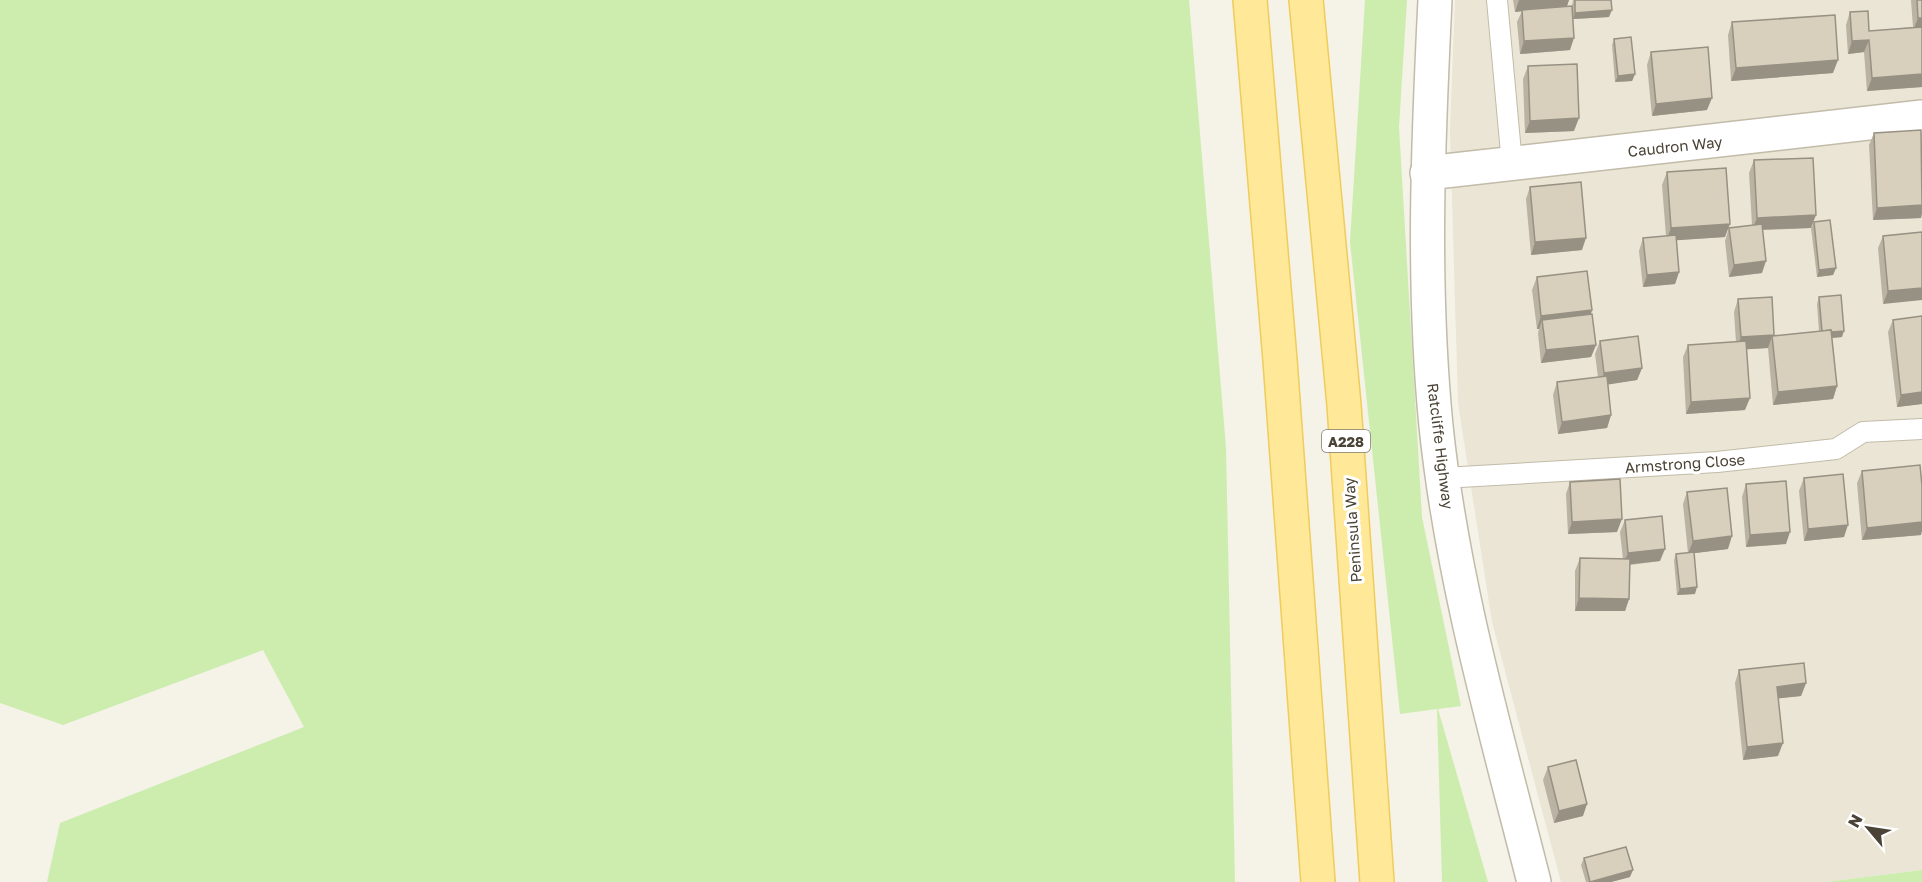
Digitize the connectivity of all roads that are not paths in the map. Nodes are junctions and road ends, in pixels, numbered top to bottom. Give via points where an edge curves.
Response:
1 (1250, 0) edge
2 (1306, 0) edge
3 (1435, 0) edge
4 (1497, 0) edge
5 (1922, 117) edge
6 (1512, 164) junction
7 (1427, 173) junction
8 (1922, 429) edge
9 (1443, 478) junction
10 (1318, 882) edge
11 (1377, 882) edge
12 (1534, 882) edge

1 - 10 main road
2 - 11 main road, Peninsula Way / A228 via 1344,405
3 - 7 street, Ratcliffe Highway
4 - 6 lane
5 - 6 street, Caudron Way
6 - 7 street, Caudron Way
7 - 9 street, Ratcliffe Highway via 1430,338
8 - 9 lane, Armstrong Close via 1863,432 1836,449 1718,462
9 - 12 street, Ratcliffe Highway via 1482,678

